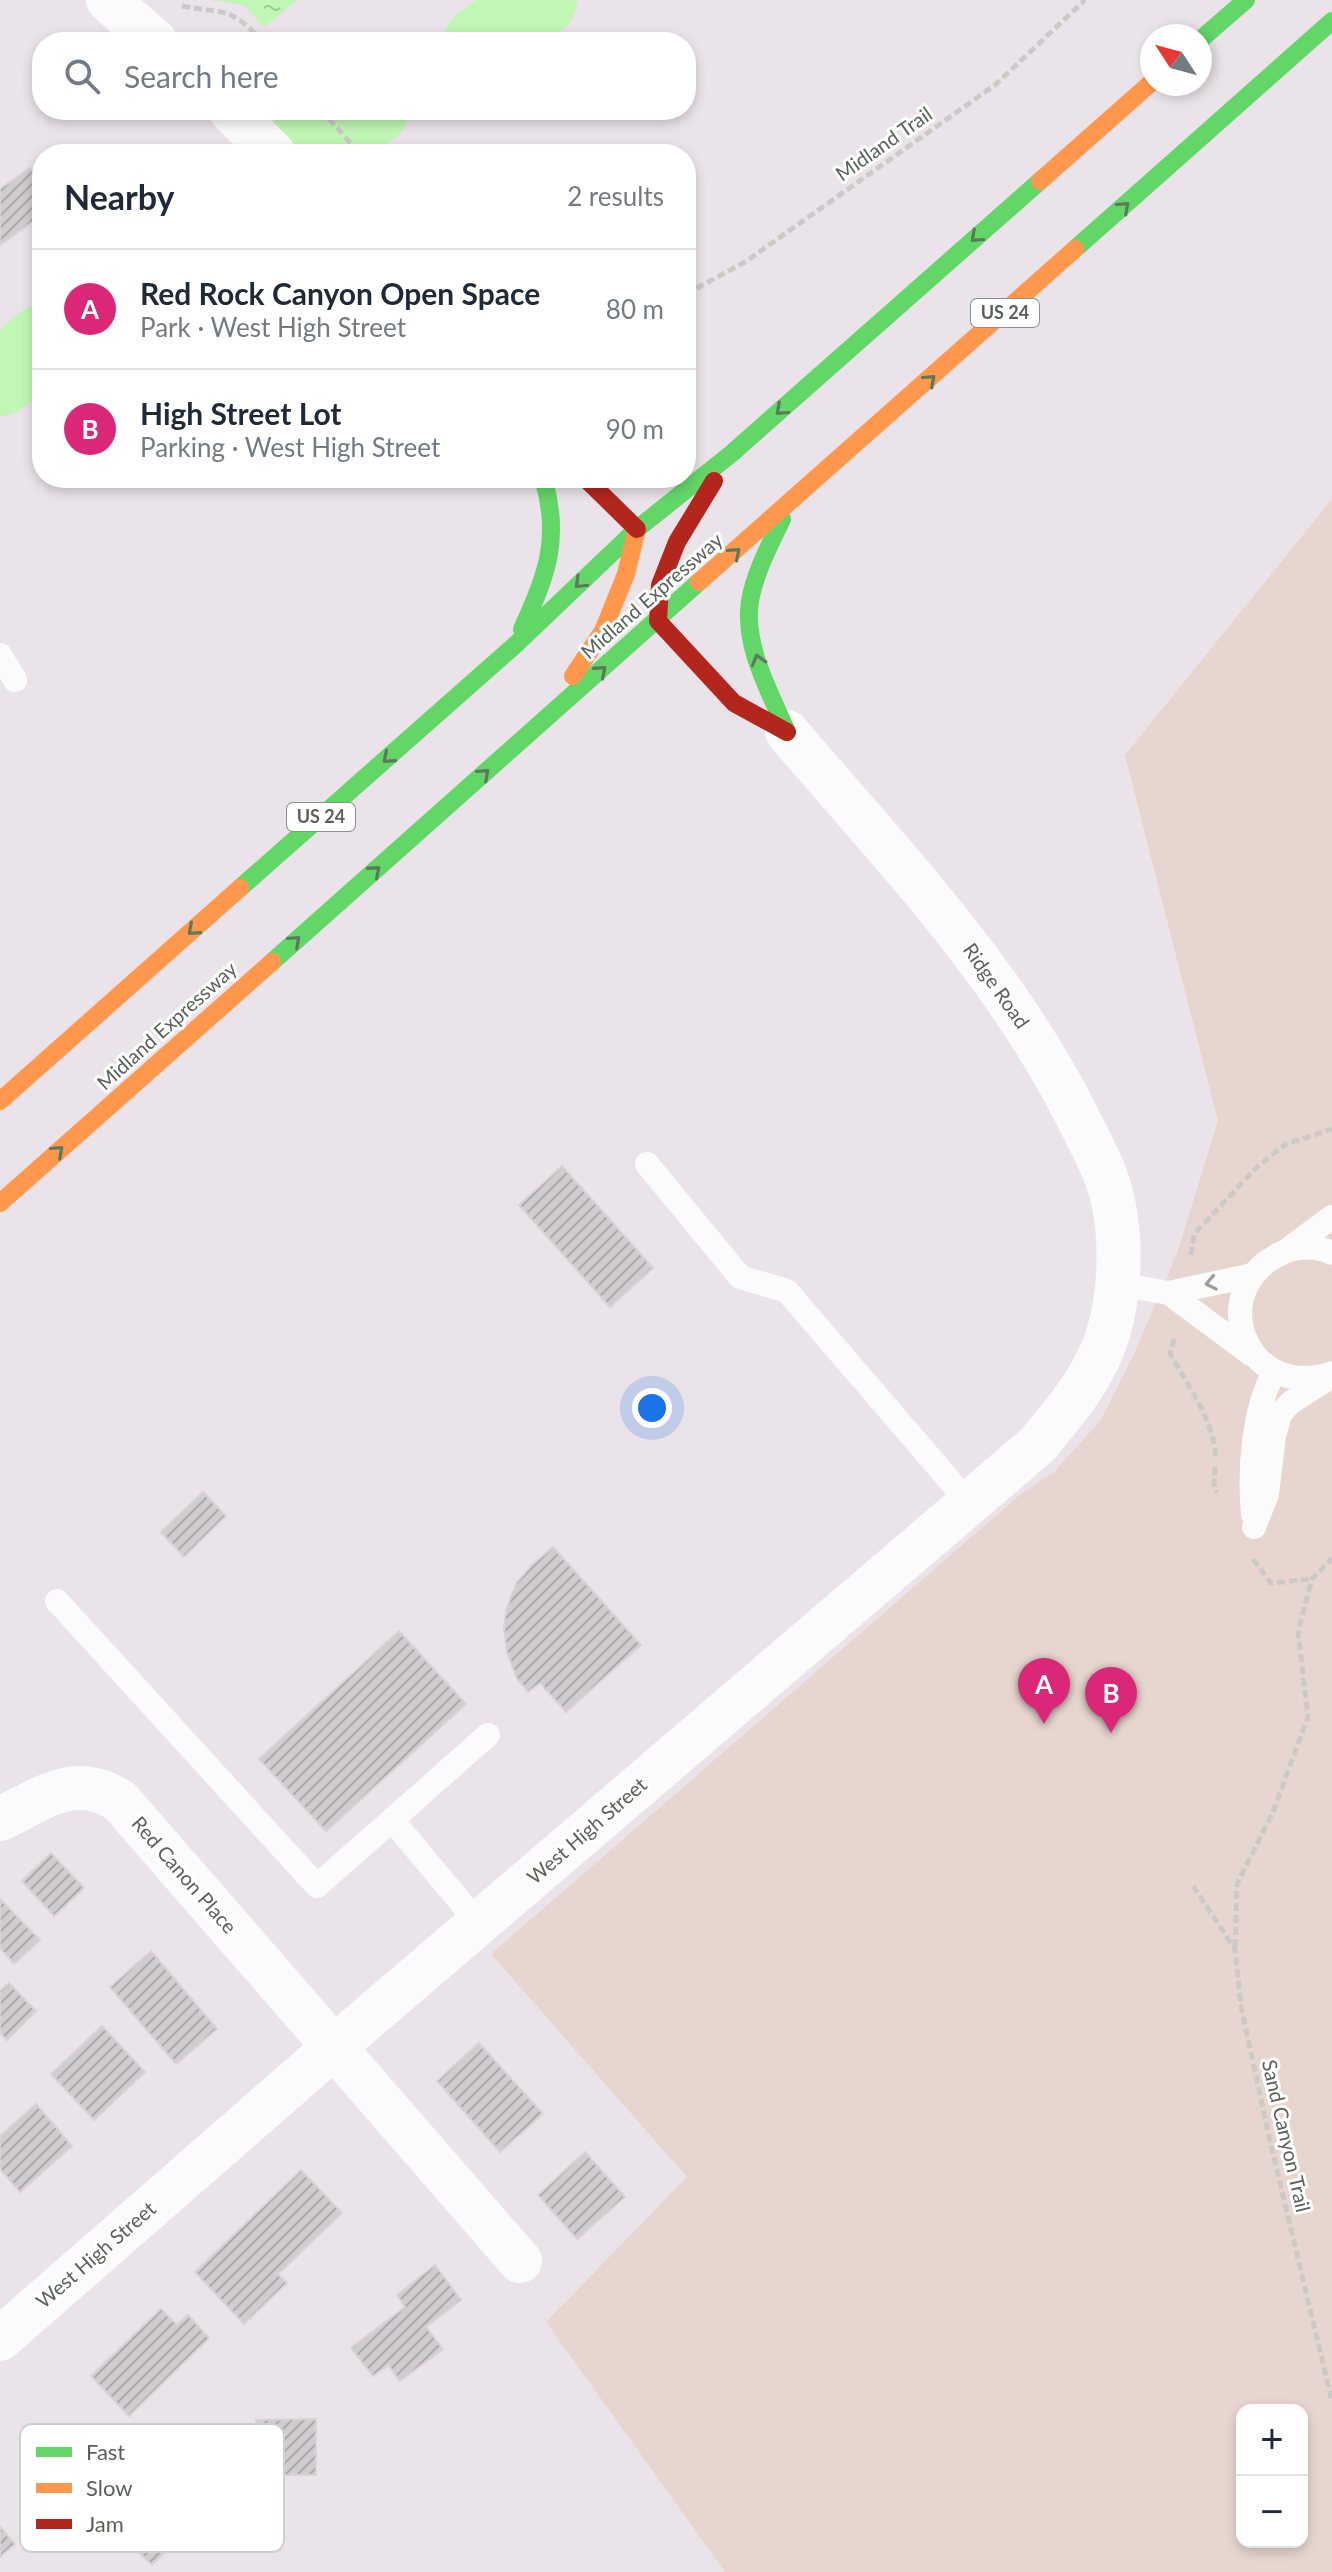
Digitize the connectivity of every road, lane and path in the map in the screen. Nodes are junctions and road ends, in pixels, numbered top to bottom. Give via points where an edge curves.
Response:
1 (108, 0) edge
2 (1085, 0) edge
3 (1246, 0) edge
4 (1332, 21) edge
5 (166, 24) edge
6 (1212, 30) edge
7 (254, 32) edge
8 (1140, 93) edge
9 (241, 120) edge
10 (330, 120) edge
11 (264, 144) edge
12 (351, 144) edge
13 (696, 289) edge
14 (731, 454) junction
15 (696, 482) edge
16 (545, 488) edge
17 (595, 488) edge
18 (688, 488) edge
19 (787, 507) junction
20 (637, 529) junction
21 (658, 621) junction
22 (514, 646) junction
23 (0, 655) edge
24 (15, 680) dead end
25 (544, 720) junction
26 (787, 732) junction
27 (0, 1101) edge
28 (647, 1164) dead end
29 (0, 1203) edge
30 (1332, 1217) edge
31 (1289, 1250) junction
32 (1332, 1253) edge
33 (1253, 1275) junction
34 (1117, 1284) junction
35 (1169, 1293) junction
36 (1265, 1365) junction
37 (1332, 1374) edge
38 (969, 1503) junction
39 (1332, 1558) edge
40 (57, 1601) dead end
41 (488, 1735) dead end
42 (0, 1819) edge
43 (392, 1820) junction
44 (1193, 1886) dead end
45 (479, 1924) junction
46 (1235, 1949) junction
47 (333, 2048) junction
48 (520, 2261) dead end
49 (0, 2339) edge
50 (1332, 2401) edge

1 - 5 street
2 - 13 path, Midland Trail via 995,85 745,262
3 - 6 highway
19 -> 4 highway, Midland Expressway / US 24
5 - 7 path via 227,12
8 -> 14 highway, US 24
9 - 11 street
10 - 12 path
14 - 15 highway, US 24
14 - 21 highway via 677,542 660,585
16 - 22 highway via 552,536 544,581
17 - 20 highway
18 - 20 highway, US 24
21 -> 19 highway, Midland Expressway / US 24
26 -> 19 highway via 757,662 748,613 762,563
20 -> 22 highway, US 24
20 - 25 highway via 603,631
25 -> 21 highway, Midland Expressway / US 24
21 - 26 highway via 734,703
22 -> 27 highway, US 24
23 - 24 lane
29 -> 25 highway, Midland Expressway / US 24
26 - 34 street, Ridge Road via 957,930 1055,1072 1113,1199
28 - 38 lane via 740,1277 787,1291
30 - 31 lane
31 - 32 lane via 1308,1247
31 - 33 lane
33 -> 35 lane
33 - 36 lane via 1240,1312 1242,1330
34 - 35 lane
34 - 38 street, West High Street via 1108,1333 1069,1408 1037,1445
35 - 36 lane
36 - 37 lane via 1286,1378
36 - 37 lane via 1250,1482 1254,1527 1267,1494 1280,1414
38 - 45 street, West High Street
39 - 46 path via 1312,1579 1298,1632 1308,1717 1273,1812 1237,1884
40 - 43 lane via 317,1886
41 - 43 lane
42 - 47 street, Red Canon Place via 65,1788 105,1790
43 - 45 lane
44 - 46 path, Sand Canyon Trail
45 - 47 street, West High Street
46 - 50 path, Sand Canyon Trail via 1257,2081
47 - 48 street, Red Canon Place
47 - 49 street, West High Street

